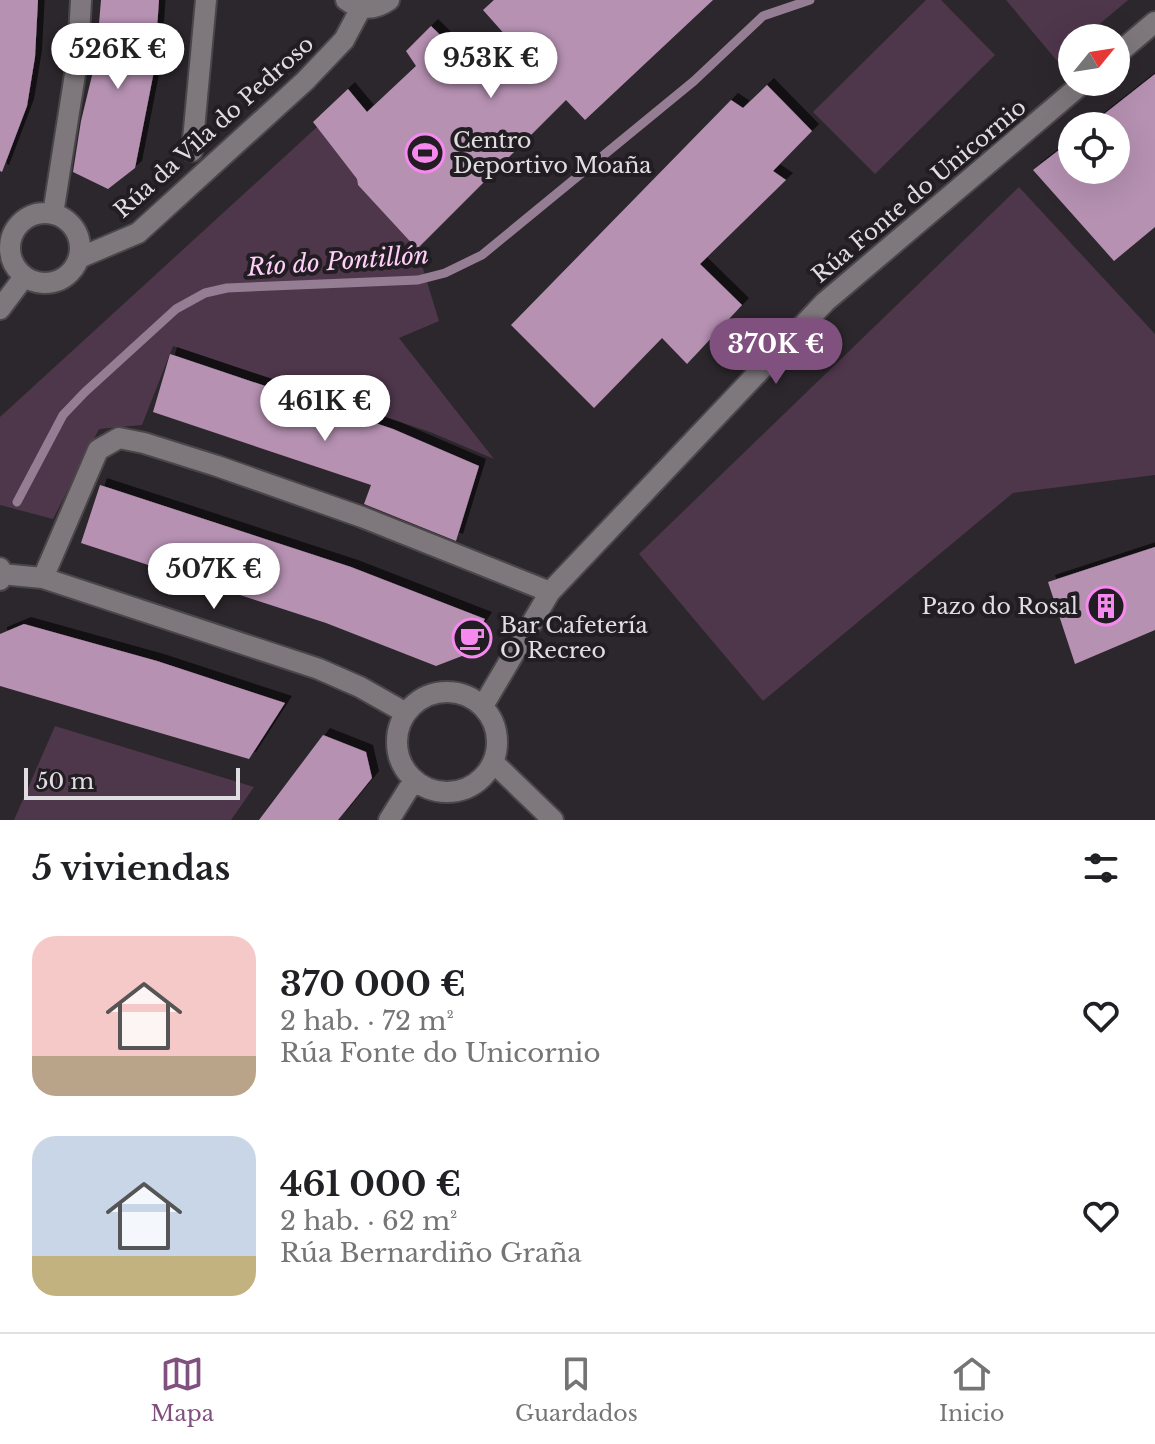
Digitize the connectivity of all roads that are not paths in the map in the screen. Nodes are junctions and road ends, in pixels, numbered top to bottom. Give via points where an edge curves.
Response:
1 (81, 0) edge
2 (206, 0) edge
3 (389, 0) edge
4 (353, 4) edge
5 (1155, 22) edge
6 (1130, 43) edge
7 (1068, 96) edge
8 (192, 151) dead end
9 (53, 214) junction
10 (79, 258) junction
11 (24, 277) junction
12 (0, 309) edge
13 (0, 568) edge
14 (0, 577) edge
15 (43, 578) junction
16 (550, 592) junction
17 (483, 706) junction
18 (406, 713) junction
19 (493, 762) junction
20 (414, 780) junction
21 (389, 820) edge
22 (553, 820) edge

1 - 9 street via 78,55
2 - 8 street
3 - 4 street, Rúa da Vila do Pedroso via 381,6
4 - 10 street, Rúa da Vila do Pedroso via 344,40 305,81 138,233
5 - 6 street
7 - 16 street, Rúa Fonte do Unicornio via 825,302
9 - 10 street via 78,236
9 - 11 street via 23,221 11,239 11,260
10 - 11 street via 57,282
11 - 12 street
13 - 14 street
14 - 15 street
15 - 16 street via 98,450 119,438 347,512
15 - 18 street via 319,669
16 - 17 street, Rúa Fonte do Unicornio
17 - 18 street via 442,692 415,702
17 - 19 street via 496,733
18 - 20 street via 397,741
19 - 20 street via 472,785 458,791 442,792
19 - 22 street
20 - 21 street

